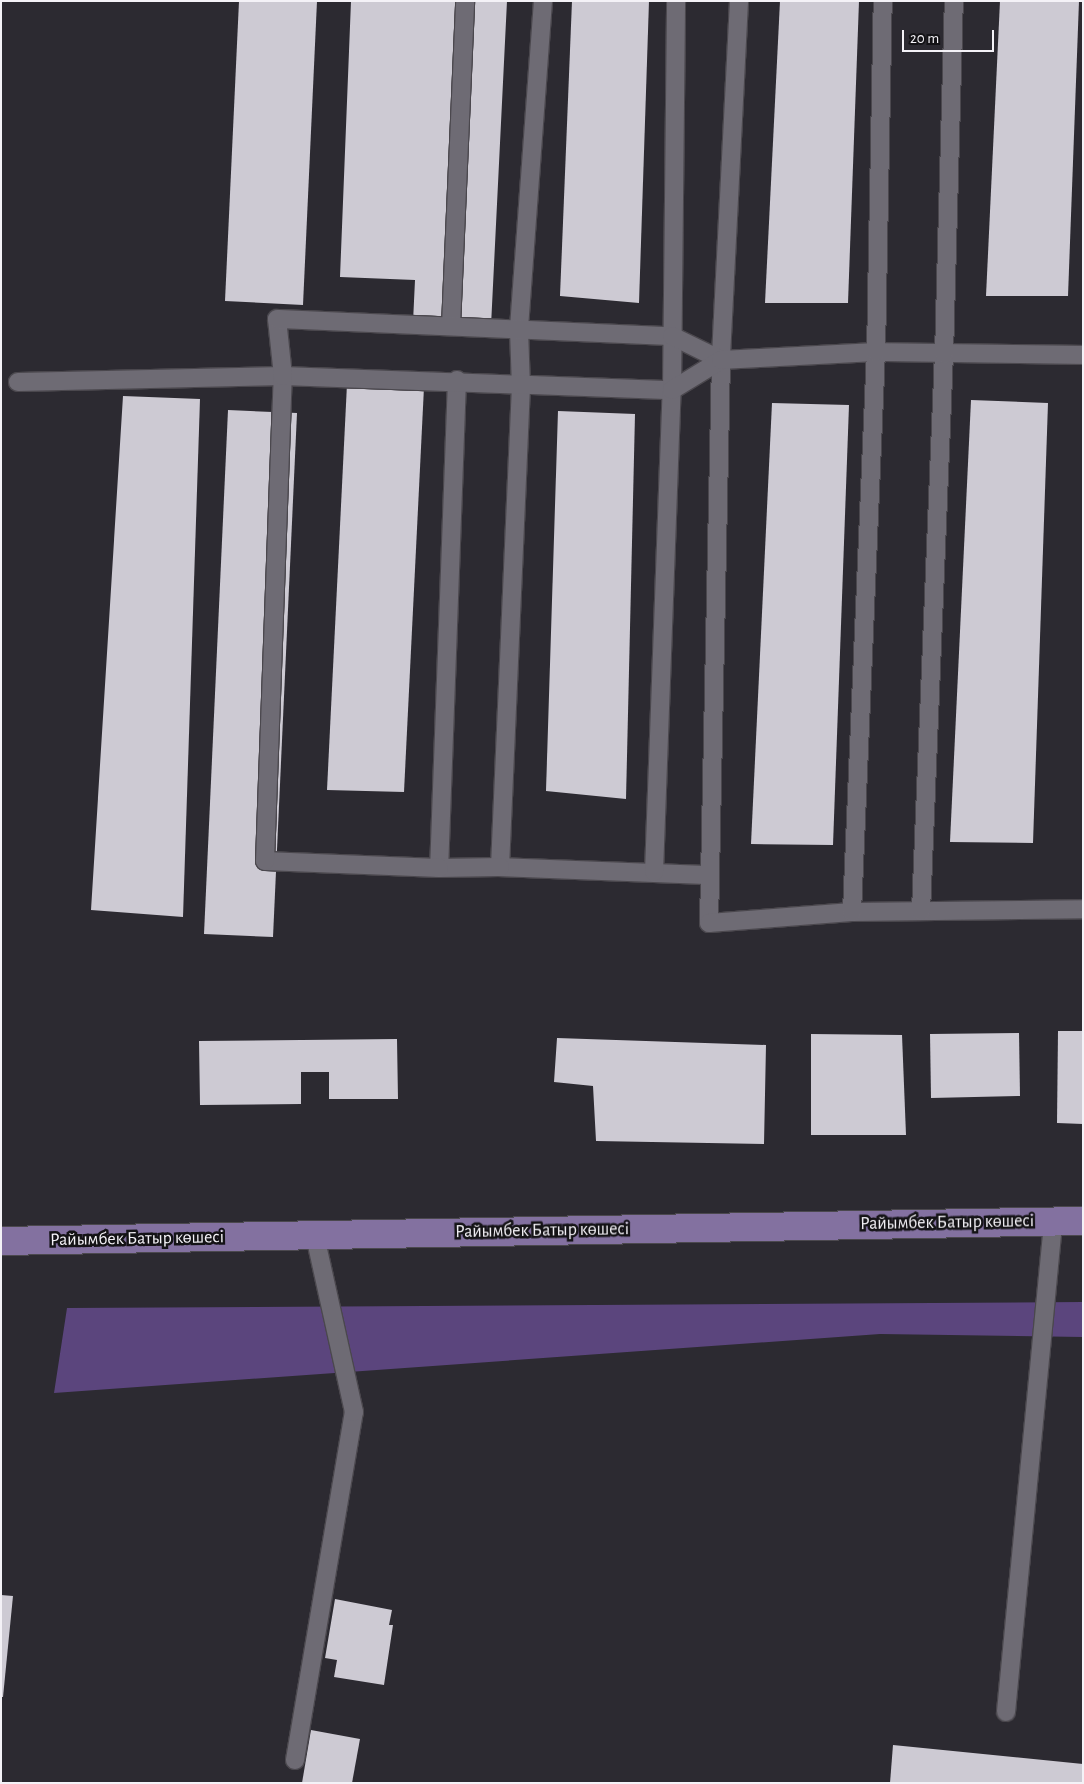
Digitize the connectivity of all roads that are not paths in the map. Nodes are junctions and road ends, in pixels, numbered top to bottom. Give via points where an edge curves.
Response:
1 (465, 1) edge
2 (542, 1) edge
3 (676, 1) edge
4 (738, 1) edge
5 (883, 1) edge
6 (954, 1) edge
7 (451, 326) junction
8 (519, 330) junction
9 (672, 336) junction
10 (876, 352) junction
11 (944, 354) junction
12 (1083, 355) edge
13 (721, 360) junction
14 (283, 376) junction
15 (457, 380) junction
16 (18, 382) dead end
17 (522, 386) junction
18 (672, 390) junction
19 (500, 867) junction
20 (439, 868) junction
21 (654, 872) junction
22 (710, 875) junction
23 (1083, 909) edge
24 (921, 911) junction
25 (852, 912) junction
26 (1053, 1221) junction
27 (1083, 1221) edge
28 (315, 1236) junction
29 (1, 1241) edge
30 (1006, 1712) dead end
31 (296, 1760) dead end

1 - 7 lane
2 - 8 lane
3 - 9 lane
4 - 13 lane
5 - 10 lane
6 - 11 lane
7 - 8 lane
7 - 14 lane via 277,319
8 - 9 lane
8 - 17 lane
9 - 13 lane
9 - 18 lane
10 - 11 lane
10 - 13 lane
10 - 25 lane
11 - 12 lane
11 - 24 lane
13 - 18 lane
13 - 22 lane
14 - 15 lane
14 - 16 lane
14 - 20 lane via 265,861
15 - 17 lane
15 - 20 lane
17 - 18 lane
17 - 19 lane
18 - 21 lane
19 - 20 lane
19 - 21 lane
21 - 22 lane
22 - 25 lane via 709,923
23 - 24 lane
24 - 25 lane
26 - 27 main road, Райымбек Батыр көшесі
26 - 28 main road, Райымбек Батыр көшесі
26 - 30 lane
28 - 29 main road, Райымбек Батыр көшесі
28 - 31 lane via 354,1412

